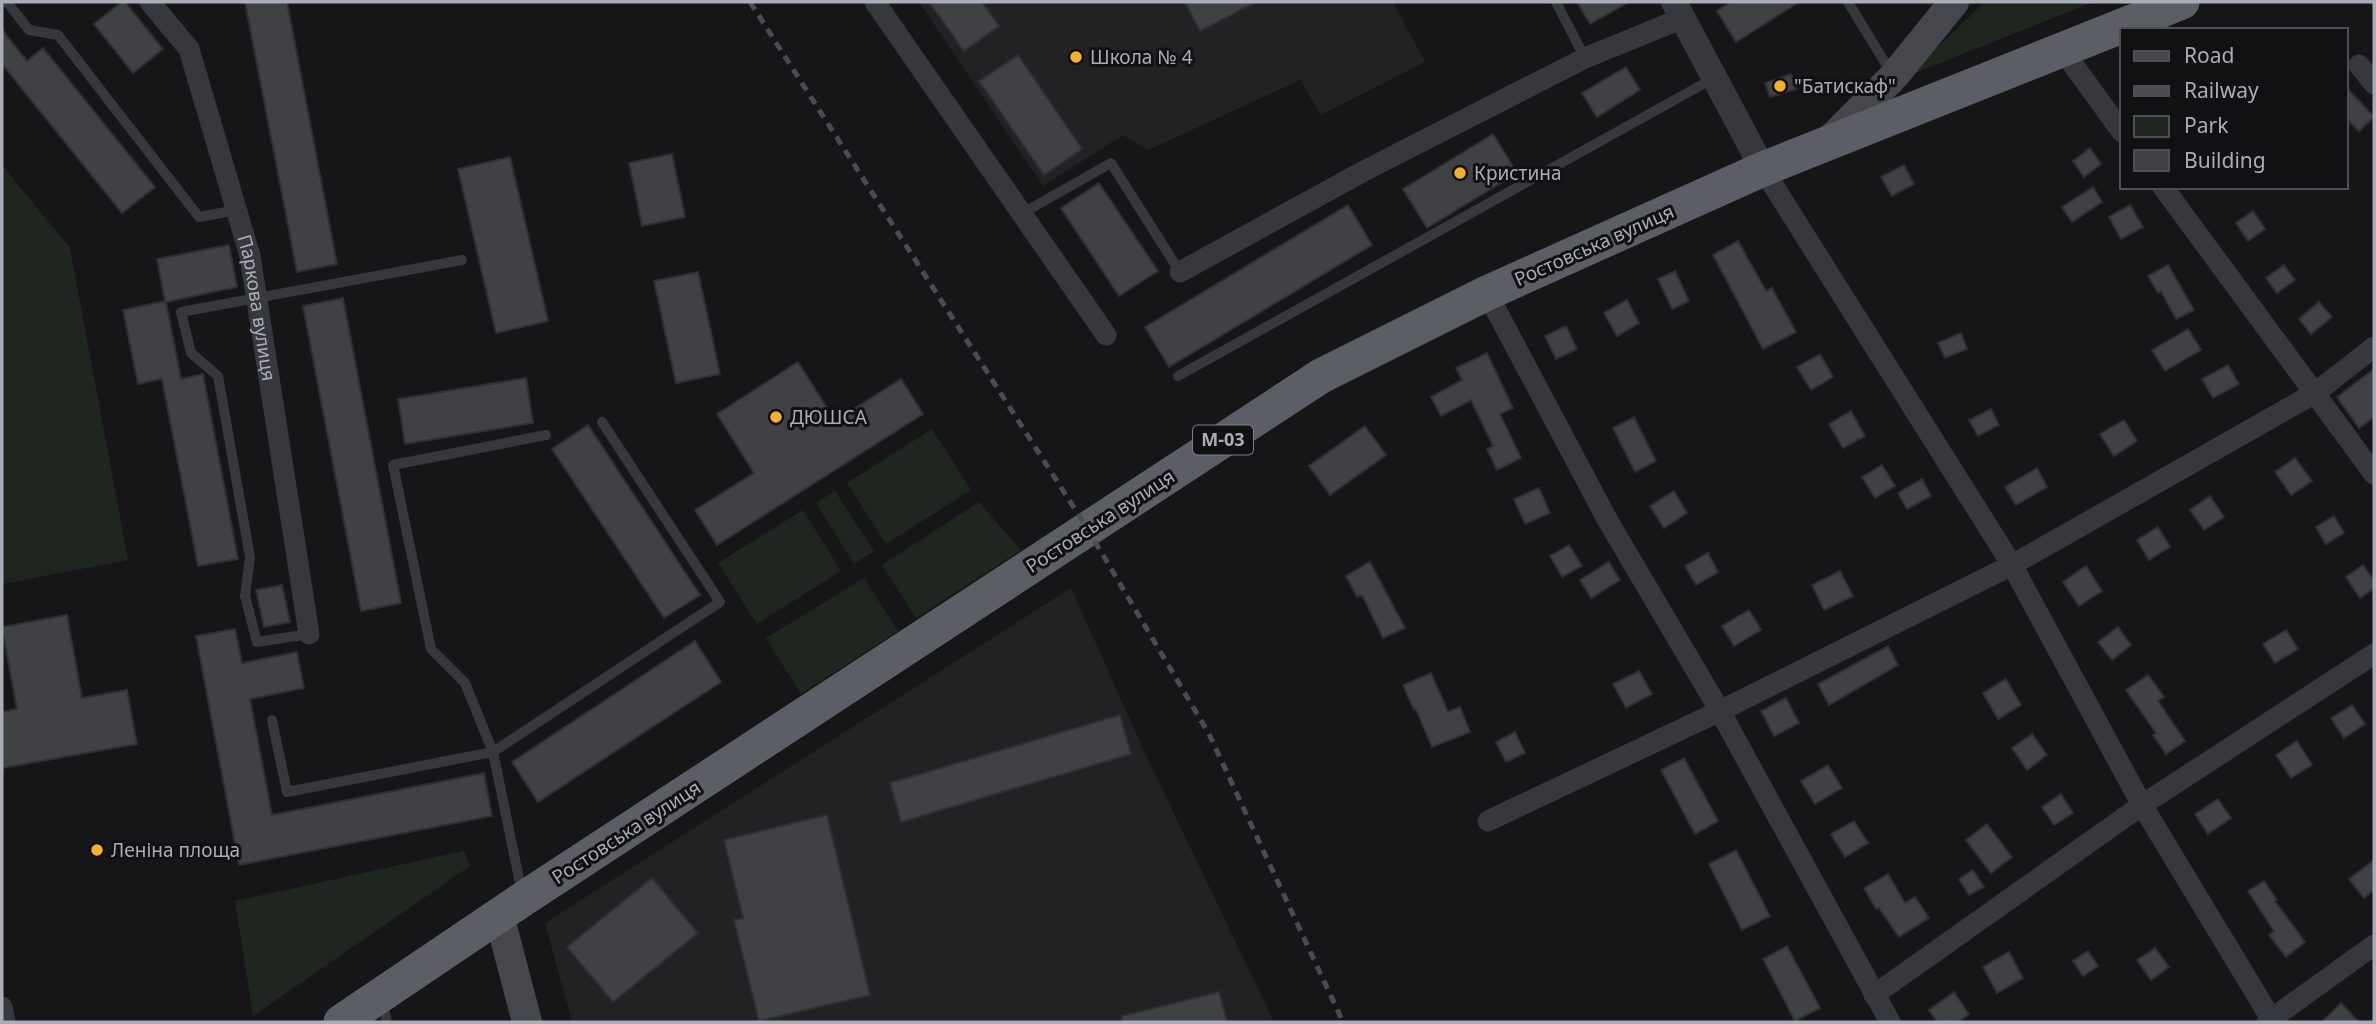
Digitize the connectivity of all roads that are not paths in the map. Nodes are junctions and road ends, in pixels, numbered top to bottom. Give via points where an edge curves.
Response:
1 (7, 2) edge
2 (150, 2) edge
3 (875, 2) edge
4 (1556, 2) edge
5 (1848, 2) edge
6 (1954, 2) edge
7 (2174, 3) edge
8 (1678, 10) edge
9 (2061, 48) junction
10 (1585, 58) junction
11 (2359, 65) dead end
12 (1894, 76) junction
13 (1714, 78) junction
14 (2374, 85) edge
15 (2120, 129) edge
16 (1827, 143) junction
17 (1763, 169) junction
18 (2164, 189) edge
19 (237, 210) junction
20 (1021, 214) junction
21 (462, 260) dead end
22 (1180, 272) joint
23 (1487, 293) junction
24 (257, 297) junction
25 (1106, 335) dead end
26 (2374, 347) edge
27 (1178, 376) dead end
28 (2315, 393) junction
29 (602, 422) dead end
30 (546, 435) dead end
31 (2374, 474) edge
32 (2012, 565) junction
33 (309, 635) joint
34 (2374, 654) edge
35 (1720, 711) junction
36 (272, 720) dead end
37 (493, 752) junction
38 (2142, 805) junction
39 (1488, 821) dead end
40 (511, 907) junction
41 (2374, 945) edge
42 (1874, 995) junction
43 (2, 1007) edge
44 (384, 1009) edge
45 (2270, 1021) edge
46 (5, 1022) edge
47 (341, 1022) edge
48 (527, 1022) edge
49 (1890, 1022) edge

1 - 19 lane via 29,30 58,35 199,217
2 - 19 street, Паркова вулиця via 189,49
3 - 20 street
4 - 10 lane
5 - 12 lane
6 - 12 main road
7 - 9 highway, Ростовська вулиця / М-03
8 - 10 street
8 - 13 street
9 - 15 street
9 - 16 highway, Ростовська вулиця / М-03
10 - 22 street
11 - 14 street
12 - 16 main road
13 - 17 street
13 - 27 lane
16 - 17 highway, Ростовська вулиця / М-03
17 - 23 highway, Ростовська вулиця / М-03
17 - 32 street
18 - 28 street
19 - 24 street, Паркова вулиця
20 - 22 lane via 1111,163
20 - 25 street
21 - 24 lane
23 - 35 street via 1608,521
23 - 40 highway, Ростовська вулиця / М-03 via 1321,376
24 - 33 street, Паркова вулиця
24 - 33 lane via 181,312 191,354 218,376 250,557 245,596 257,642
26 - 28 street
28 - 31 street
28 - 32 street
29 - 37 lane via 720,602
30 - 37 lane via 393,465 431,649 465,683
32 - 35 street
32 - 38 street
34 - 38 street
35 - 39 street
35 - 42 street
36 - 37 lane via 287,792
37 - 40 lane
38 - 42 street
38 - 45 street
40 - 44 highway, Ростовська вулиця / М-03
40 - 48 main road
41 - 45 street
42 - 49 street
43 - 46 street
44 - 47 highway, Ростовська вулиця / М-03

